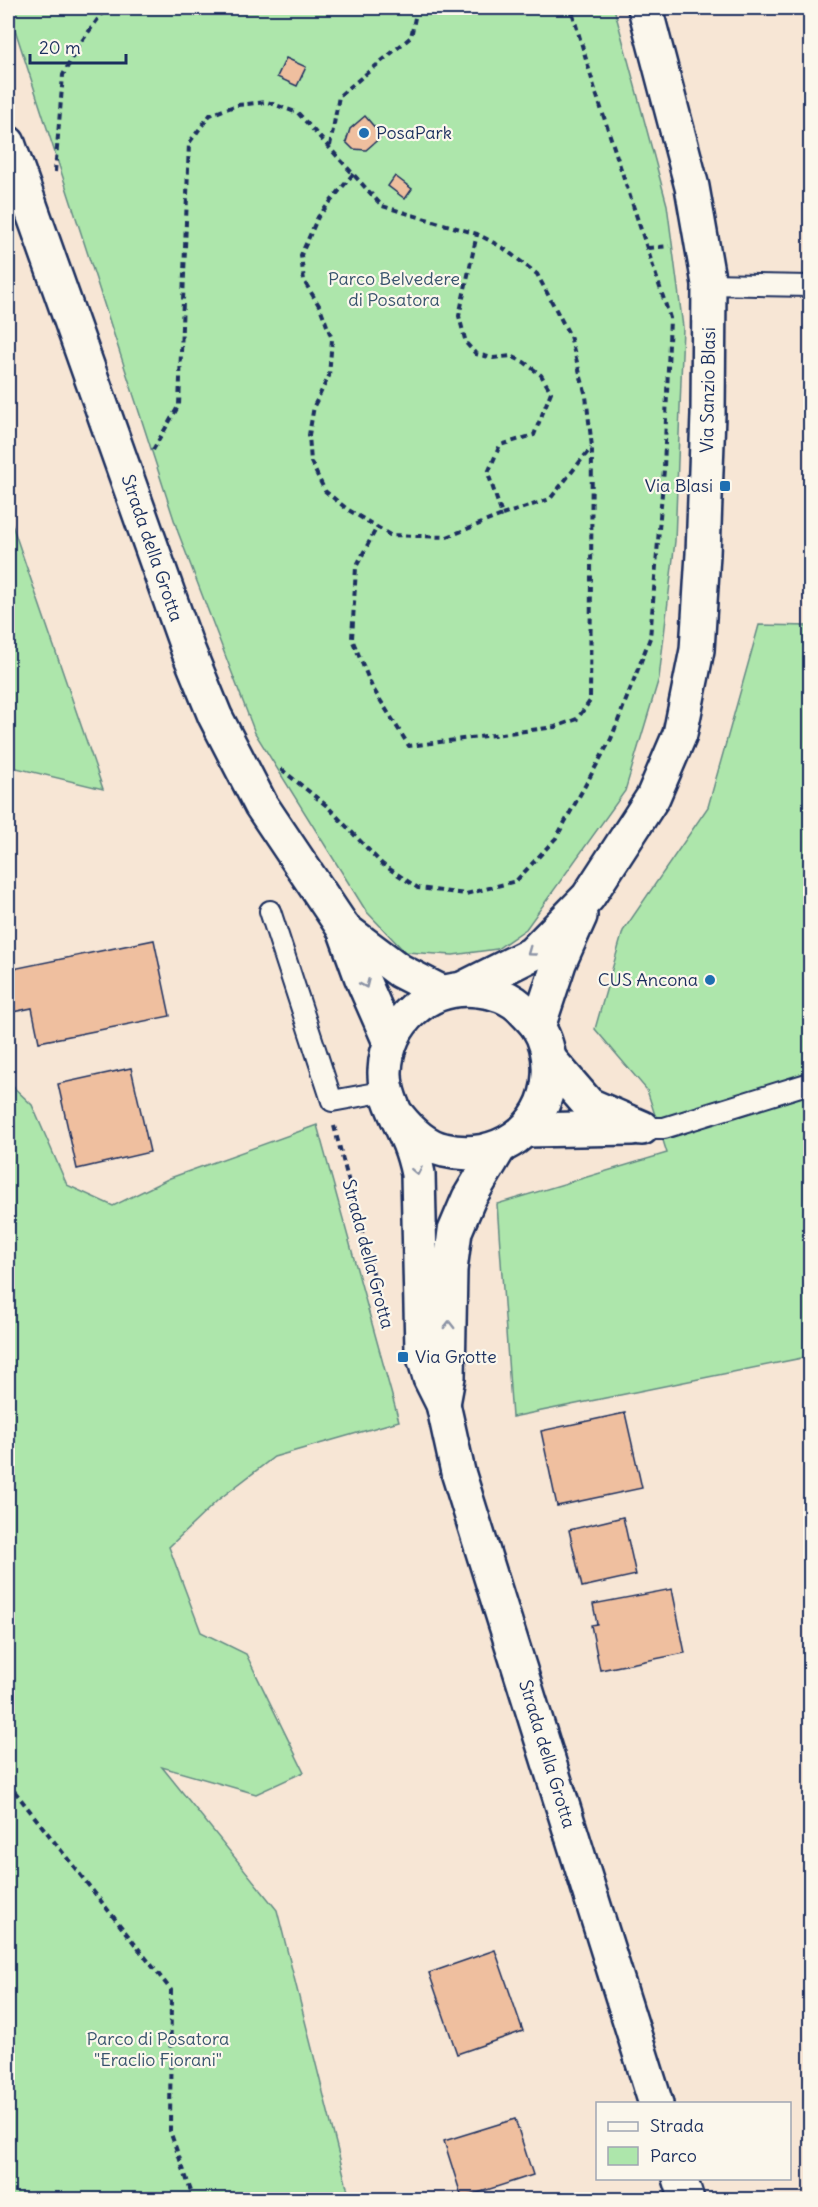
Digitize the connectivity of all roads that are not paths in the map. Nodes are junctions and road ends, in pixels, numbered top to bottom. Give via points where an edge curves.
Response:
1 (645, 8) edge
2 (8, 143) edge
3 (709, 284) junction
4 (810, 286) edge
5 (588, 897) junction
6 (270, 911) dead end
7 (344, 930) junction
8 (452, 990) junction
9 (538, 1027) junction
10 (390, 1042) junction
11 (550, 1060) junction
12 (810, 1083) edge
13 (392, 1104) junction
14 (642, 1128) junction
15 (526, 1130) junction
16 (499, 1148) junction
17 (443, 1404) junction
18 (656, 2102) edge
19 (681, 2180) edge
20 (687, 2199) edge

1 - 3 street, Via Sanzio Blasi via 692,188
2 - 7 street, Strada della Grotta via 215,716 261,805
3 - 4 lane
3 - 5 street, Via Sanzio Blasi via 708,426 697,650 680,734 653,797
5 -> 8 street, Via Sanzio Blasi via 532,954
5 - 9 street, Via Sanzio Blasi via 559,963
6 - 13 lane via 332,1101
7 - 8 street, Strada della Grotta via 400,971
7 -> 10 street, Strada della Grotta
8 - 9 street, Strada della Grotta via 488,991 503,996 519,1006
8 - 10 street, Strada della Grotta via 424,1000 405,1016
9 - 11 street, Strada della Grotta
10 - 13 street, Strada della Grotta via 385,1074
11 - 14 street, Strada della Grotta via 589,1105
11 - 15 street, Strada della Grotta via 545,1101
12 - 14 lane, Strada della Grotta via 664,1128
13 - 16 street, Strada della Grotta via 418,1137 442,1150 467,1154
13 -> 17 street, Strada della Grotta via 418,1174 422,1350
14 - 15 street, Strada della Grotta
15 - 16 street, Strada della Grotta
17 -> 16 street, Strada della Grotta via 448,1377 450,1270 456,1231 469,1198
17 - 18 street, Strada della Grotta via 458,1472
19 - 20 street

